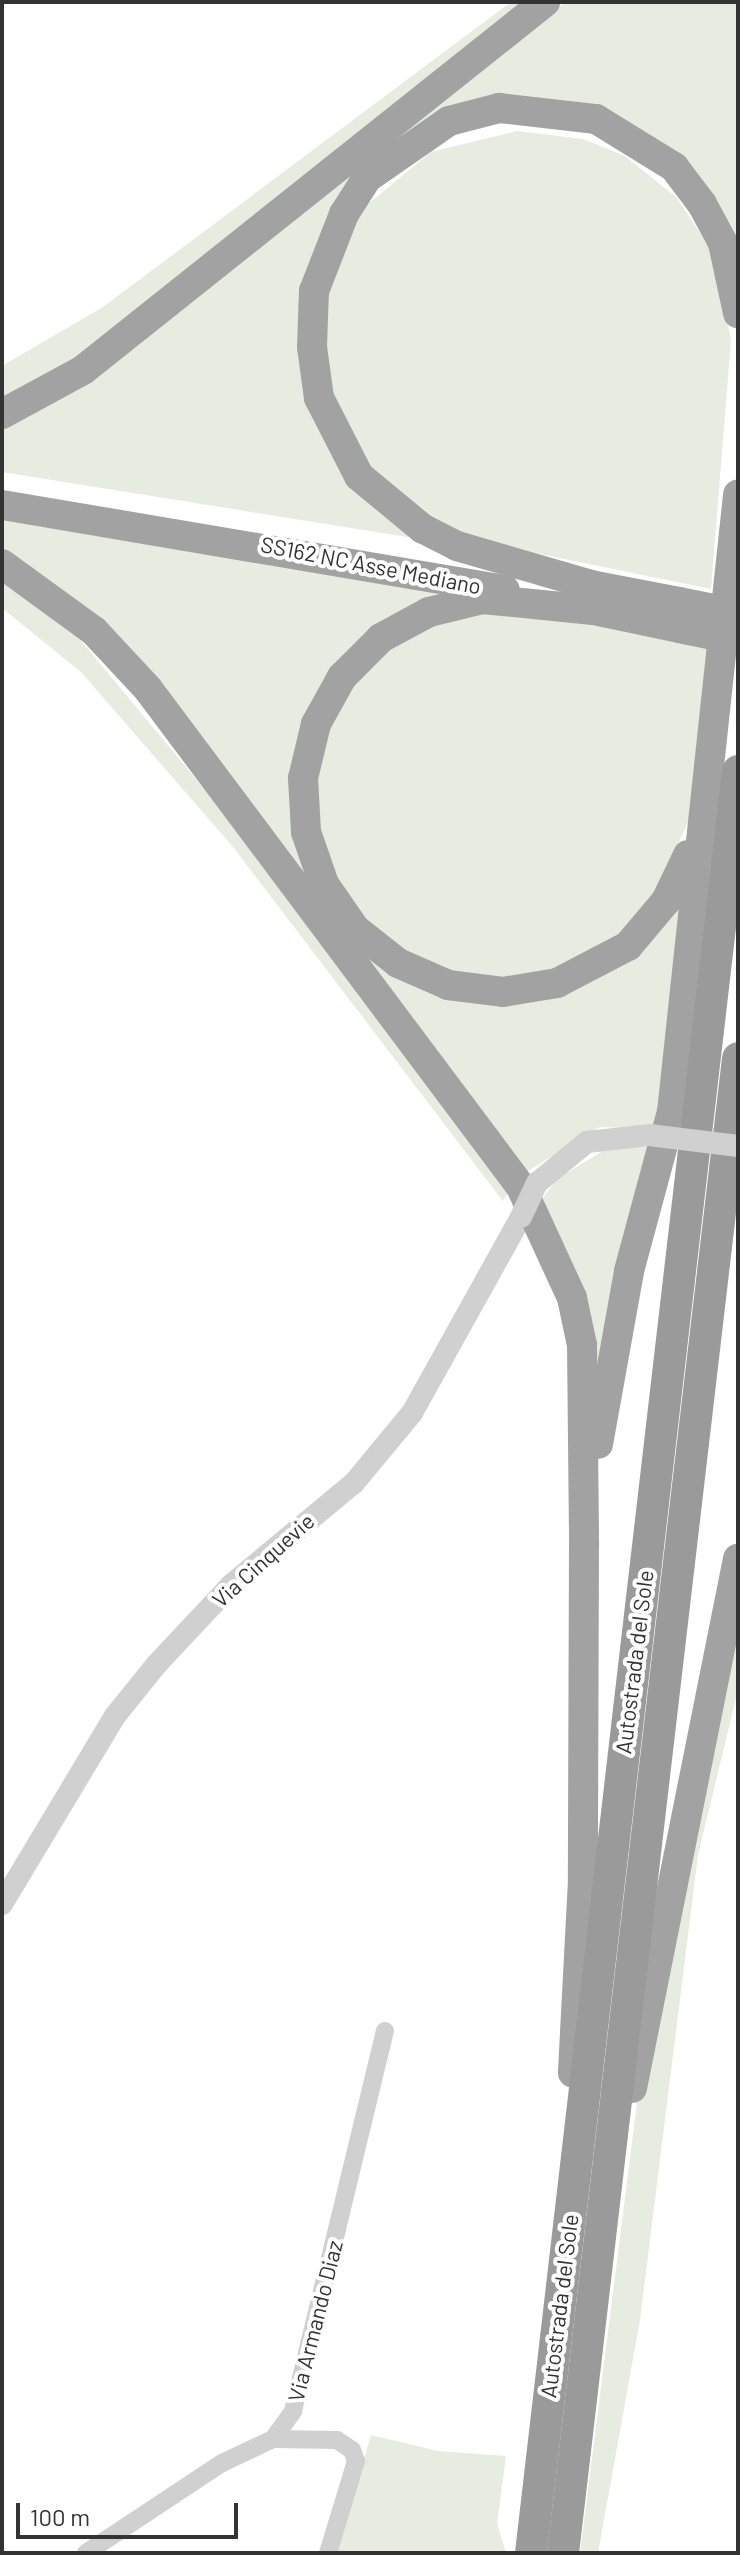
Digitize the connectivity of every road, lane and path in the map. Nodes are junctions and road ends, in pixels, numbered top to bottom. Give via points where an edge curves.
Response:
1 (545, 2) edge
2 (738, 313) edge
3 (2, 414) edge
4 (2, 485) edge
5 (738, 495) edge
6 (2, 505) edge
7 (2, 564) edge
8 (596, 598) junction
9 (738, 614) edge
10 (679, 615) junction
11 (738, 640) edge
12 (738, 771) edge
13 (698, 827) junction
14 (738, 1058) edge
15 (738, 1146) edge
16 (584, 1546) junction
17 (738, 1559) edge
18 (734, 1608) edge
19 (2, 1904) edge
20 (385, 2031) dead end
21 (562, 2280) junction
22 (578, 2426) junction
23 (273, 2439) junction
24 (86, 2553) edge
25 (328, 2553) edge
26 (531, 2553) edge
27 (563, 2553) edge

1 - 3 highway via 83,370
2 - 8 highway via 723,243 702,204 674,167 596,119 499,108 449,121 367,178 344,214 314,291 312,347 319,398 359,476 423,529
4 - 8 highway, SS162 NC Asse Mediano via 279,527
5 - 13 highway
6 - 8 highway, SS162 NC Asse Mediano
7 - 16 highway via 94,631 148,689 521,1187 553,1248 582,1345
8 - 10 highway, SS162 NC Asse Mediano
8 - 13 highway via 483,599 429,612 381,638 342,677 316,724 303,778 306,832 324,884 355,929 398,963 448,985 516,990 583,974 628,946 666,901
9 - 10 highway, SS162 NC Asse Mediano, bridge
10 - 11 highway, SS162 NC Asse Mediano, bridge
12 - 21 highway, Autostrada del Sole
13 - 16 highway via 672,1112 610,1362
14 - 22 highway, Autostrada del Sole
15 - 19 street, Via Cinquevie, bridge via 649,1135 587,1142 537,1183 412,1413 354,1483 231,1585 156,1665 115,1716
16 - 21 highway via 583,1880
17 - 18 highway
18 - 22 highway via 643,2015
20 - 23 street, Via Armando Diaz via 293,2411
21 - 26 highway, Autostrada del Sole
22 - 27 highway, Autostrada del Sole
23 - 24 street via 222,2463
23 - 25 street via 337,2440 352,2450 356,2461

